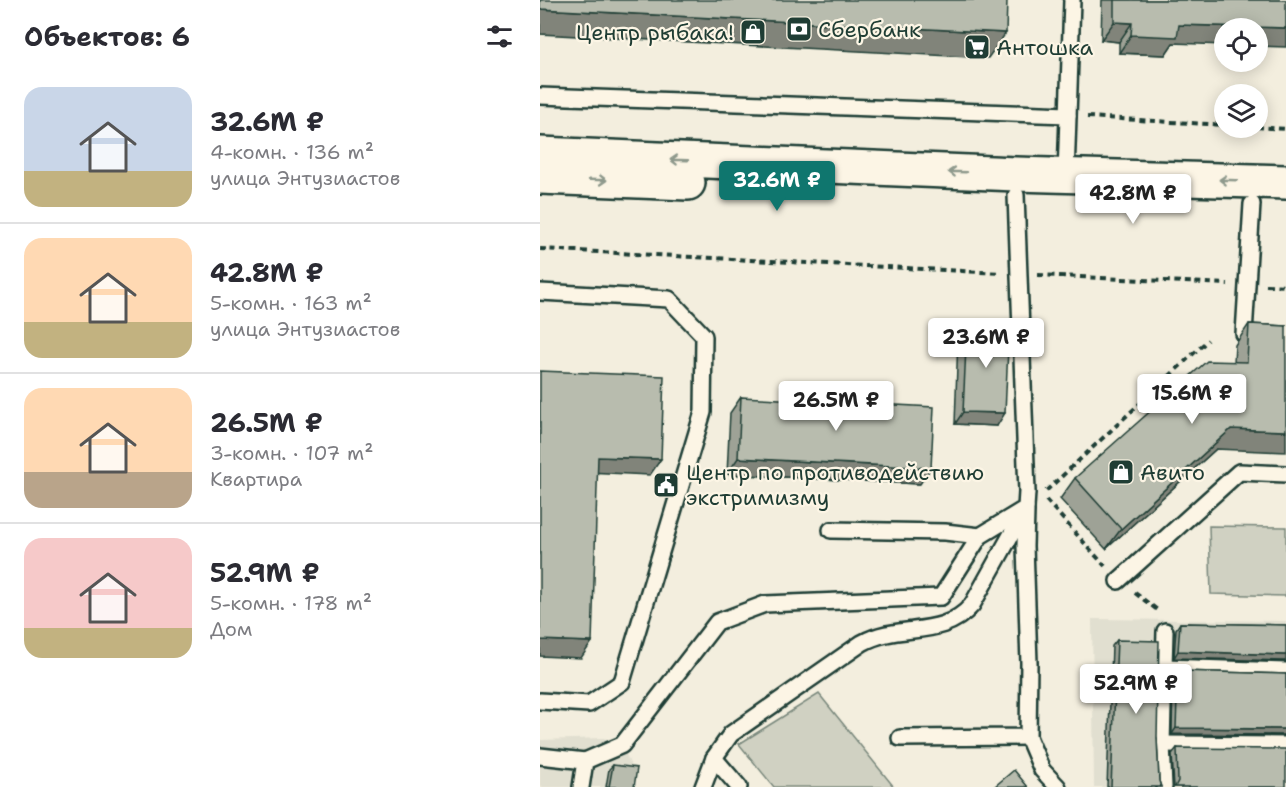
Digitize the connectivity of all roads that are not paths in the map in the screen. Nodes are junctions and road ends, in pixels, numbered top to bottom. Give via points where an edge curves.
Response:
1 (1072, 0) edge
2 (540, 96) edge
3 (1068, 115) junction
4 (540, 154) edge
5 (540, 177) edge
6 (1286, 182) edge
7 (1016, 184) junction
8 (1066, 186) junction
9 (1252, 204) junction
10 (1286, 205) edge
11 (540, 292) edge
12 (1244, 334) dead end
13 (1286, 474) edge
14 (1026, 508) junction
15 (831, 530) dead end
16 (980, 536) junction
17 (1118, 581) road end
18 (1165, 631) dead end
19 (1164, 667) junction
20 (1286, 670) edge
21 (540, 701) edge
22 (1028, 737) junction
23 (900, 738) dead end
24 (1162, 744) junction
25 (1286, 745) edge
26 (540, 756) edge
27 (714, 758) junction
28 (585, 761) junction
29 (581, 787) edge
30 (703, 787) edge
31 (739, 787) edge
32 (1058, 787) edge
33 (1164, 787) edge

1 - 3 lane
2 - 3 lane
3 - 8 lane
7 -> 4 main road
5 -> 7 main road
6 -> 8 main road
7 - 8 main road
7 - 14 lane
8 - 9 main road
9 - 10 main road
9 - 12 lane
11 - 21 lane via 669,299 704,336 703,412 622,682 589,704
13 - 17 lane via 1239,472
14 - 16 lane
14 - 22 lane
14 - 27 lane via 966,614 946,625 884,634 862,643 738,728
15 - 16 lane
16 - 28 lane via 941,597 765,604 717,622 622,745
18 - 19 lane
19 - 20 lane
19 - 24 lane
22 - 23 lane
22 - 32 lane via 1041,770
24 - 25 lane
24 - 33 lane
26 - 28 lane
27 - 30 lane
27 - 31 lane
28 - 29 lane

